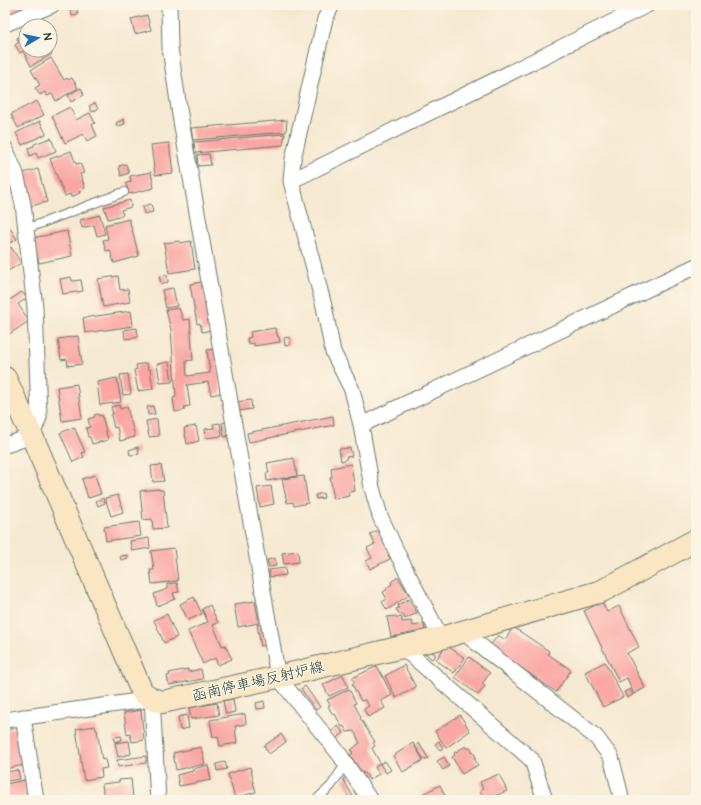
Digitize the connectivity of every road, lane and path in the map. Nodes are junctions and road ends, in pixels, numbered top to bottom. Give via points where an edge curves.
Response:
1 (52, 5) edge
2 (169, 5) edge
3 (332, 5) edge
4 (646, 5) edge
5 (5, 24) edge
6 (5, 148) edge
7 (291, 181) junction
8 (124, 192) dead end
9 (26, 229) junction
10 (696, 266) edge
11 (5, 378) edge
12 (361, 425) junction
13 (32, 436) junction
14 (5, 444) edge
15 (696, 540) edge
16 (463, 632) junction
17 (441, 638) junction
18 (402, 647) junction
19 (278, 677) junction
20 (152, 699) junction
21 (23, 717) junction
22 (5, 720) edge
23 (346, 764) junction
24 (36, 800) edge
25 (158, 800) edge
26 (316, 800) edge
27 (370, 800) edge
28 (545, 800) edge
29 (621, 800) edge

1 - 5 street
2 - 19 street via 170,48 180,115
3 - 7 street via 325,19 293,159
4 - 7 street
6 - 9 street via 16,174
7 - 12 street via 324,306 333,352 352,390
8 - 9 lane
9 - 13 street via 35,307 39,417
10 - 12 street
11 - 13 main road
12 - 17 street via 372,488 380,516
13 - 14 street
13 - 20 main road via 142,692
15 - 16 main road, 函南停車場反射炉線 via 602,591
16 - 17 main road, 函南停車場反射炉線
16 - 29 street via 596,737 611,757
17 - 18 main road, 函南停車場反射炉線
18 - 19 main road, 函南停車場反射炉線
18 - 28 street via 532,760
19 - 20 main road, 函南停車場反射炉線 via 162,702
19 - 23 street
20 - 21 street
20 - 25 street
21 - 22 street
21 - 24 street
23 - 26 lane via 331,786
23 - 27 street

